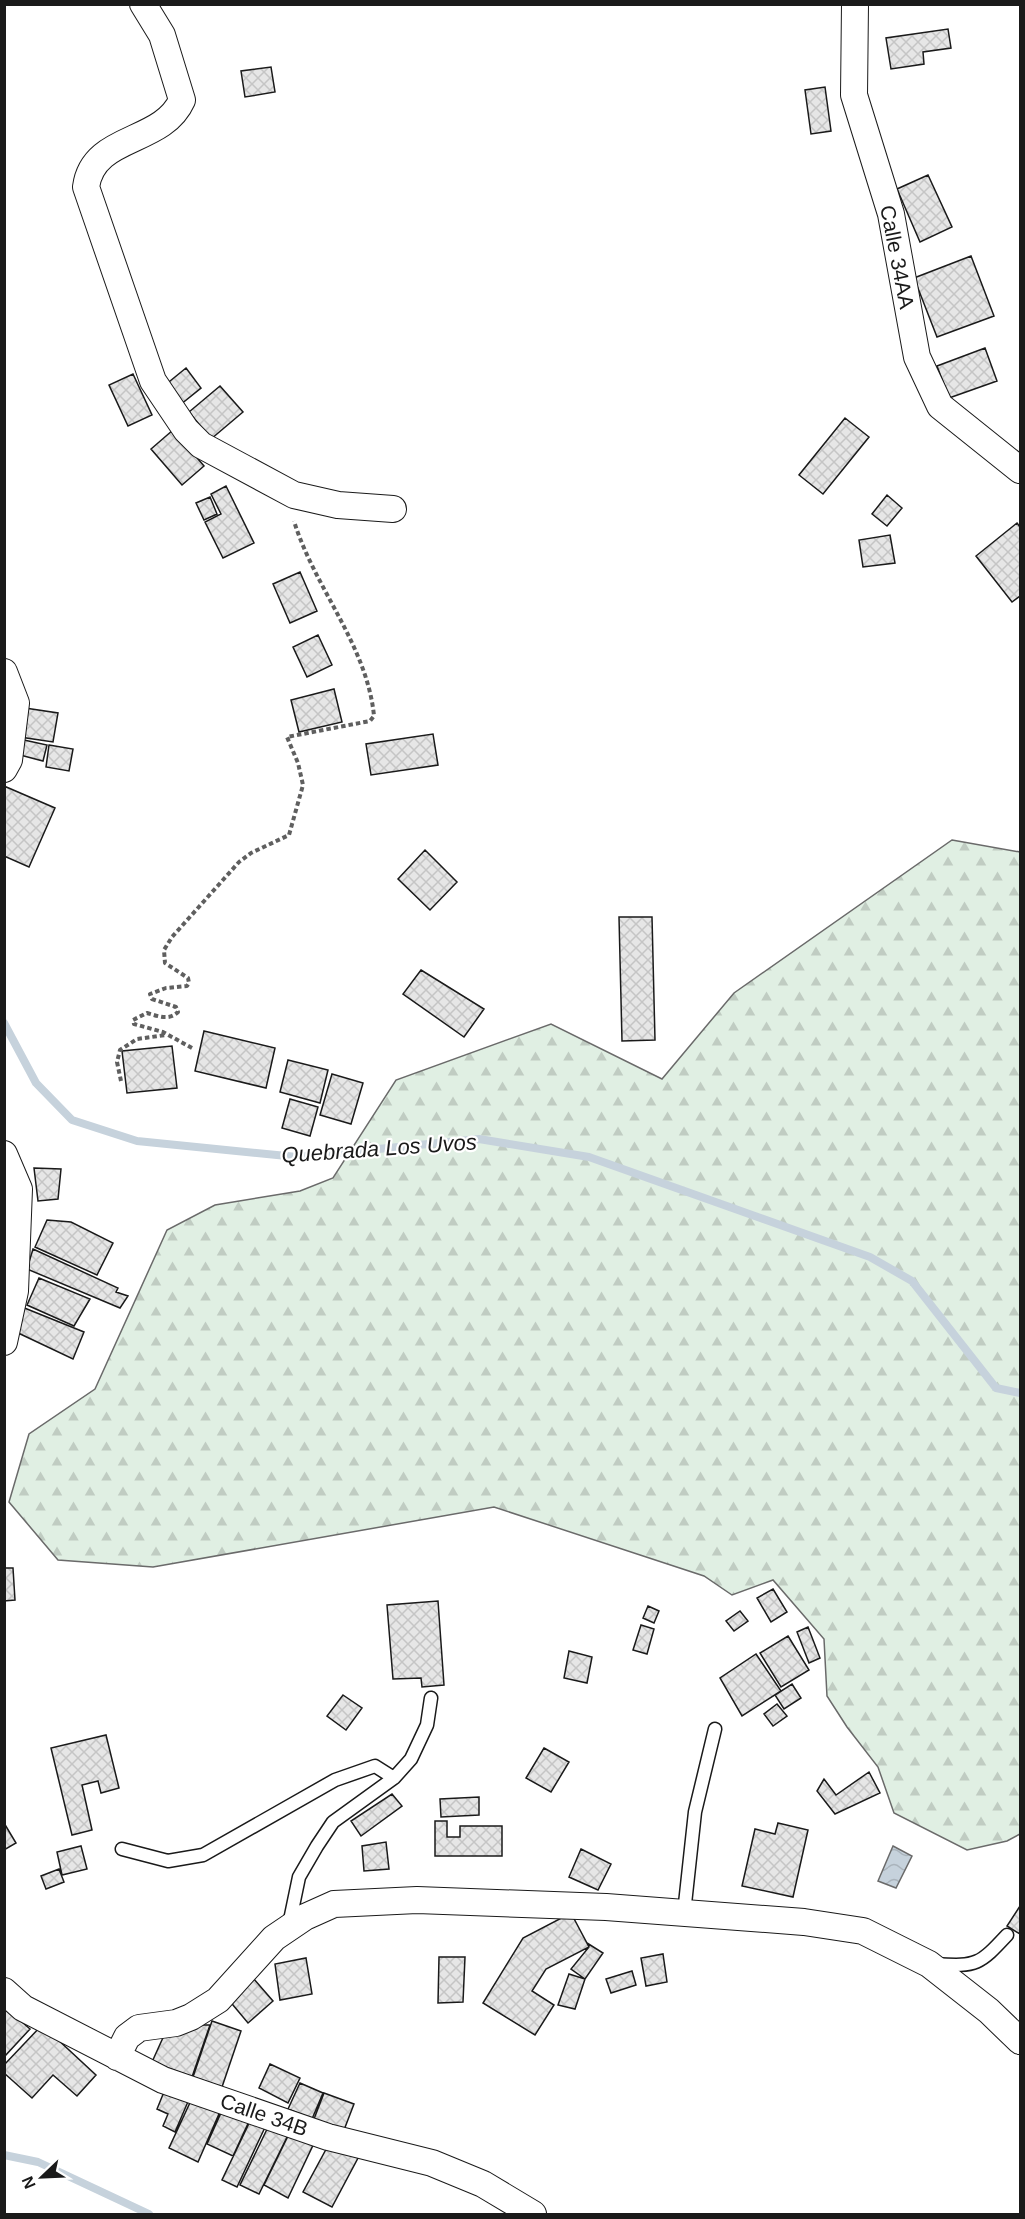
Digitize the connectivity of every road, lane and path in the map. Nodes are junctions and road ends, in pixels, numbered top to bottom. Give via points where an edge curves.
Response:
1 (143, 4) edge
2 (855, 4) edge
3 (1020, 470) edge
4 (284, 490) junction
5 (393, 509) dead end
6 (4, 672) edge
7 (6, 764) edge
8 (166, 1035) junction
9 (192, 1048) dead end
10 (121, 1081) dead end
11 (4, 1154) edge
12 (4, 1342) edge
13 (431, 1698) dead end
14 (715, 1729) dead end
15 (394, 1778) junction
16 (122, 1849) dead end
17 (684, 1913) junction
18 (289, 1927) junction
19 (1007, 1935) dead end
20 (929, 1964) junction
21 (4, 1991) edge
22 (1020, 2041) edge
23 (117, 2057) junction
24 (533, 2214) edge

1 - 4 street via 162,35 182,100 173,117 160,127 96,159 87,178 88,195 162,398 201,445
2 - 3 street, Calle 34AA via 854,95 891,214 917,357 940,406
4 - 5 street via 338,505
4 - 8 path via 300,543 358,659 374,716 370,721 286,737 303,785 289,835 239,862 164,950 165,963 189,982 187,986 150,994 152,999 176,1007 178,1012 165,1017 147,1013 133,1020 134,1024
6 - 7 street via 16,703
8 - 9 path
8 - 10 path via 137,1039 120,1050 117,1062
11 - 12 street via 19,1189 15,1291
13 - 15 lane via 427,1725 411,1759
14 - 17 lane via 695,1812
15 - 16 lane via 375,1766 335,1780 203,1855 168,1861
15 - 18 lane via 333,1822 299,1877
17 - 18 street via 417,1900 334,1904
17 - 20 street via 864,1931
18 - 23 street via 274,1938 218,2000 183,2020 139,2028 127,2037
19 - 20 lane via 985,1958 966,1966
20 - 22 street
21 - 23 street, Calle 34B via 22,2008
23 - 24 street, Calle 34B via 163,2080 328,2137 432,2163 483,2184

